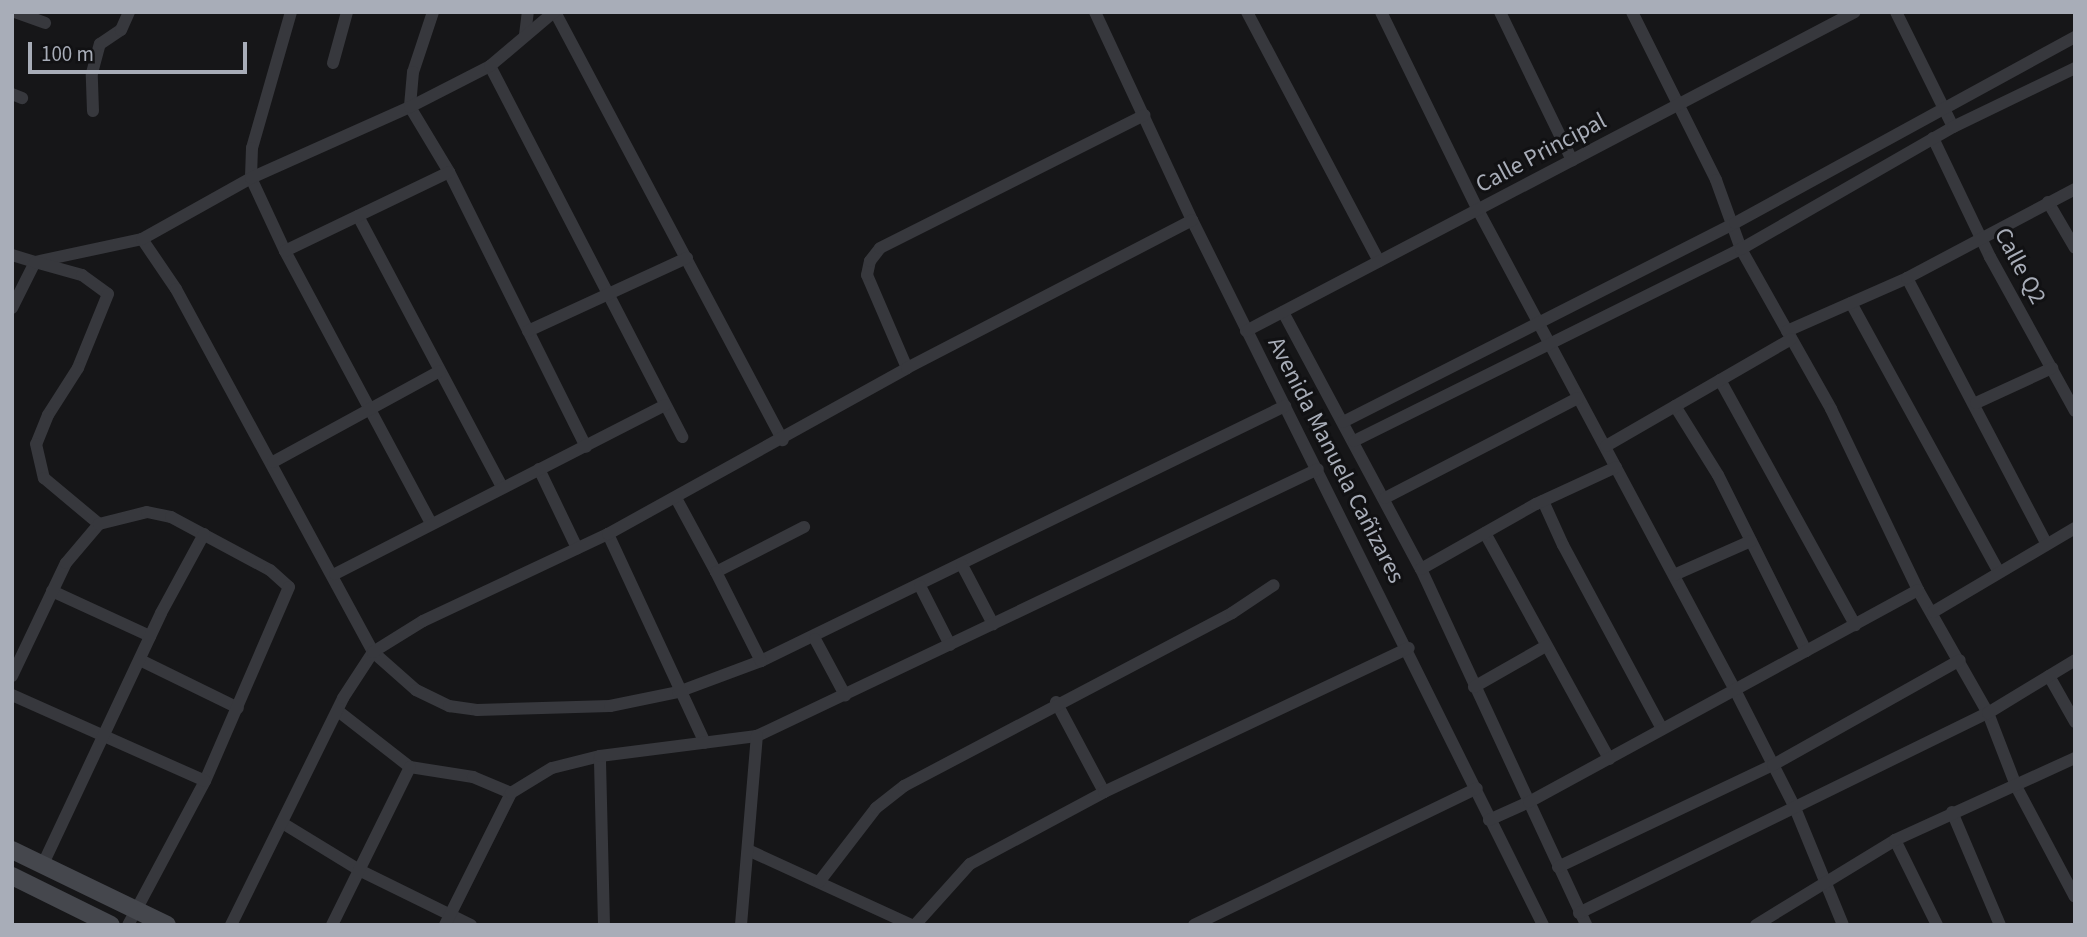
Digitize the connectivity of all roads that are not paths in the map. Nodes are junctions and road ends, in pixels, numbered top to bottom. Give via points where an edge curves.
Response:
1 (15, 12) edge
2 (129, 12) edge
3 (291, 12) edge
4 (347, 12) edge
5 (432, 12) edge
6 (528, 12) edge
7 (555, 12) edge
8 (1247, 12) edge
9 (1381, 12) edge
10 (1500, 12) edge
11 (1632, 12) edge
12 (1855, 12) edge
13 (1896, 12) edge
14 (1101, 14) edge
15 (45, 23) dead end
16 (525, 35) junction
17 (2075, 37) edge
18 (333, 63) dead end
19 (490, 66) junction
20 (2075, 68) edge
21 (1680, 104) junction
22 (410, 107) junction
23 (1945, 108) junction
24 (93, 111) dead end
25 (1144, 115) junction
26 (1953, 127) junction
27 (1933, 138) junction
28 (1572, 160) junction
29 (449, 172) junction
30 (251, 178) junction
31 (2075, 189) edge
32 (2048, 202) junction
33 (1478, 210) junction
34 (358, 216) junction
35 (1192, 220) junction
36 (1735, 223) junction
37 (1981, 236) junction
38 (142, 239) junction
39 (2075, 247) edge
40 (1741, 248) junction
41 (285, 251) junction
42 (12, 255) edge
43 (687, 258) junction
44 (1379, 261) junction
45 (35, 262) junction
46 (1907, 278) junction
47 (609, 296) junction
48 (1851, 303) junction
49 (12, 309) edge
50 (1283, 312) junction
51 (1538, 324) junction
52 (528, 331) junction
53 (1246, 331) junction
54 (1789, 335) junction
55 (1550, 346) junction
56 (907, 368) junction
57 (2052, 368) junction
58 (440, 371) junction
59 (1720, 380) junction
60 (1578, 398) junction
61 (1976, 403) junction
62 (665, 405) junction
63 (1285, 405) junction
64 (1675, 406) junction
65 (370, 407) junction
66 (2075, 411) edge
67 (1343, 422) junction
68 (682, 437) dead end
69 (783, 440) junction
70 (1354, 441) junction
71 (1606, 446) junction
72 (586, 447) junction
73 (272, 462) junction
74 (1616, 467) junction
75 (1318, 468) junction
76 (539, 469) junction
77 (502, 487) junction
78 (676, 498) junction
79 (1385, 498) junction
80 (1544, 501) junction
81 (430, 521) junction
82 (99, 524) junction
83 (804, 527) dead end
84 (2075, 528) edge
85 (1485, 533) junction
86 (204, 534) junction
87 (608, 534) junction
88 (1751, 541) junction
89 (2046, 543) junction
90 (577, 548) junction
91 (962, 565) junction
92 (1421, 569) junction
93 (716, 572) junction
94 (1998, 572) junction
95 (335, 574) junction
96 (1674, 575) junction
97 (1275, 585) dead end
98 (920, 586) junction
99 (1918, 590) junction
100 (52, 591) junction
101 (1933, 612) junction
102 (993, 624) junction
103 (1855, 625) junction
104 (150, 636) junction
105 (815, 639) junction
106 (950, 645) junction
107 (1546, 646) junction
108 (1409, 648) junction
109 (1806, 651) junction
110 (373, 652) junction
111 (140, 660) junction
112 (1960, 660) junction
113 (2075, 660) edge
114 (761, 661) junction
115 (12, 676) edge
116 (2049, 676) junction
117 (1475, 687) junction
118 (1735, 690) junction
119 (678, 692) junction
120 (12, 695) edge
121 (845, 695) junction
122 (1056, 702) junction
123 (238, 708) junction
124 (338, 712) junction
125 (1988, 713) junction
126 (2075, 722) edge
127 (1662, 729) junction
128 (106, 736) junction
129 (757, 736) junction
130 (705, 743) junction
131 (600, 756) junction
132 (2075, 758) edge
133 (1609, 759) junction
134 (1773, 765) junction
135 (410, 767) junction
136 (205, 780) junction
137 (1477, 788) junction
138 (2017, 788) junction
139 (1104, 792) junction
140 (511, 793) junction
141 (1526, 804) junction
142 (1795, 808) junction
143 (1952, 812) junction
144 (1494, 817) junction
145 (284, 824) junction
146 (1895, 840) junction
147 (12, 850) edge
148 (750, 851) junction
149 (43, 864) junction
150 (1558, 866) junction
151 (359, 870) junction
152 (12, 876) edge
153 (819, 882) junction
154 (1825, 882) junction
155 (2075, 897) edge
156 (132, 917) edge
157 (447, 919) edge
158 (1583, 919) edge
159 (111, 925) edge
160 (167, 925) edge
161 (231, 925) edge
162 (332, 925) edge
163 (471, 925) edge
164 (604, 925) edge
165 (741, 925) edge
166 (914, 925) edge
167 (1194, 925) edge
168 (1543, 925) edge
169 (1756, 925) edge
170 (1843, 925) edge
171 (1937, 925) edge
172 (2000, 925) edge

1 - 15 street
2 - 24 street via 121,30 100,44 92,73
3 - 30 street via 252,148
4 - 18 street
5 - 22 street via 413,72
6 - 16 street
7 - 16 street
7 - 43 street
8 - 44 street
9 - 33 street
10 - 28 street
11 - 21 street
12 - 21 street, Calle Principal
13 - 23 street
14 - 25 street, Avenida Manuela Cañizares
16 - 19 street
17 - 23 street
19 - 22 street
19 - 47 street
20 - 26 street
21 - 28 street, Calle Principal
21 - 36 street
22 - 29 street
22 - 30 street
23 - 26 street
23 - 36 street
25 - 35 street, Avenida Manuela Cañizares
25 - 56 street via 880,248 867,275
26 - 27 street
27 - 37 street, Calle Q2
27 - 40 street
28 - 33 street, Calle Principal
29 - 34 street
29 - 52 street
30 - 38 street
30 - 41 street
31 - 32 street
32 - 37 street
32 - 39 street
33 - 44 street, Calle Principal
33 - 51 street
34 - 41 street
34 - 58 street
35 - 53 street, Avenida Manuela Cañizares
35 - 56 street
36 - 40 street
36 - 51 street
37 - 46 street
37 - 57 street, Calle Q2
38 - 45 street
38 - 73 street via 176,289
40 - 54 street
40 - 55 street
41 - 65 street
42 - 45 street
43 - 47 street
43 - 69 street
44 - 50 street, Calle Principal
45 - 49 street
45 - 82 street via 82,275 108,294 78,368 48,415 36,444 44,478
46 - 48 street
46 - 61 street
47 - 52 street
47 - 62 street
48 - 54 street
48 - 94 street
50 - 53 street, Calle Principal
50 - 67 street
51 - 55 street
51 - 67 street
52 - 72 street
53 - 63 street, Avenida Manuela Cañizares
54 - 59 street
54 - 99 street
55 - 60 street
55 - 70 street
56 - 69 street
57 - 61 street
57 - 66 street, Calle Q2
58 - 65 street
58 - 77 street
59 - 64 street
59 - 103 street
60 - 71 street
60 - 79 street
61 - 89 street
62 - 68 street
62 - 72 street
63 - 75 street, Avenida Manuela Cañizares
63 - 91 street
64 - 71 street
64 - 88 street
65 - 73 street
65 - 81 street
67 - 70 street
69 - 78 street
70 - 79 street
71 - 74 street
72 - 76 street
73 - 95 street
74 - 80 street
74 - 96 street
75 - 102 street
75 - 108 street, Avenida Manuela Cañizares
76 - 77 street
76 - 90 street
77 - 81 street
78 - 87 street
78 - 93 street
79 - 92 street
80 - 85 street
80 - 127 street
81 - 95 street
82 - 86 street via 148,512
82 - 100 street via 66,563
83 - 93 street
84 - 89 street
85 - 92 street
85 - 107 street
86 - 104 street
86 - 123 street via 270,570 289,587
87 - 90 street
87 - 119 street
88 - 96 street
88 - 109 street
89 - 94 street
90 - 110 street via 423,621
91 - 98 street
91 - 102 street
92 - 117 street
93 - 114 street
94 - 101 street
95 - 110 street
96 - 118 street
97 - 122 street via 1232,613
98 - 105 street
98 - 106 street
99 - 101 street
99 - 103 street
100 - 104 street
100 - 115 street
101 - 112 street
102 - 106 street
103 - 109 street
104 - 111 street
105 - 114 street
105 - 121 street
106 - 121 street
107 - 117 street
107 - 133 street
108 - 137 street, Avenida Manuela Cañizares
108 - 139 street
109 - 118 street
110 - 119 street via 416,690 449,706 477,710 610,706
110 - 124 street
111 - 123 street
111 - 128 street
112 - 125 street
112 - 134 street
113 - 116 street
114 - 119 street
116 - 125 street
116 - 126 street
117 - 141 street
118 - 127 street
118 - 134 street
119 - 130 street
120 - 128 street
121 - 129 street
122 - 139 street
122 - 153 street via 904,786 870,816
123 - 136 street
124 - 135 street
124 - 145 street
125 - 138 street
125 - 142 street
127 - 133 street
128 - 136 street
128 - 149 street
129 - 130 street
129 - 148 street
130 - 131 street
131 - 140 street via 552,768
131 - 164 street
132 - 138 street
133 - 141 street
134 - 142 street
134 - 150 street
135 - 140 street via 473,777
135 - 151 street
136 - 156 street
137 - 144 street, Avenida Manuela Cañizares
137 - 167 street
138 - 143 street
138 - 155 street
139 - 166 street via 970,864
140 - 157 street
141 - 144 street
141 - 150 street
142 - 154 street
142 - 158 street
143 - 146 street
143 - 172 street
144 - 168 street, Avenida Manuela Cañizares
145 - 151 street
145 - 161 street
146 - 154 street
146 - 171 street
147 - 149 street
148 - 153 street
148 - 165 street
149 - 156 street
150 - 158 street
151 - 157 street
151 - 162 street
152 - 159 street
153 - 166 street
154 - 169 street
154 - 170 street
156 - 160 street
157 - 163 street

